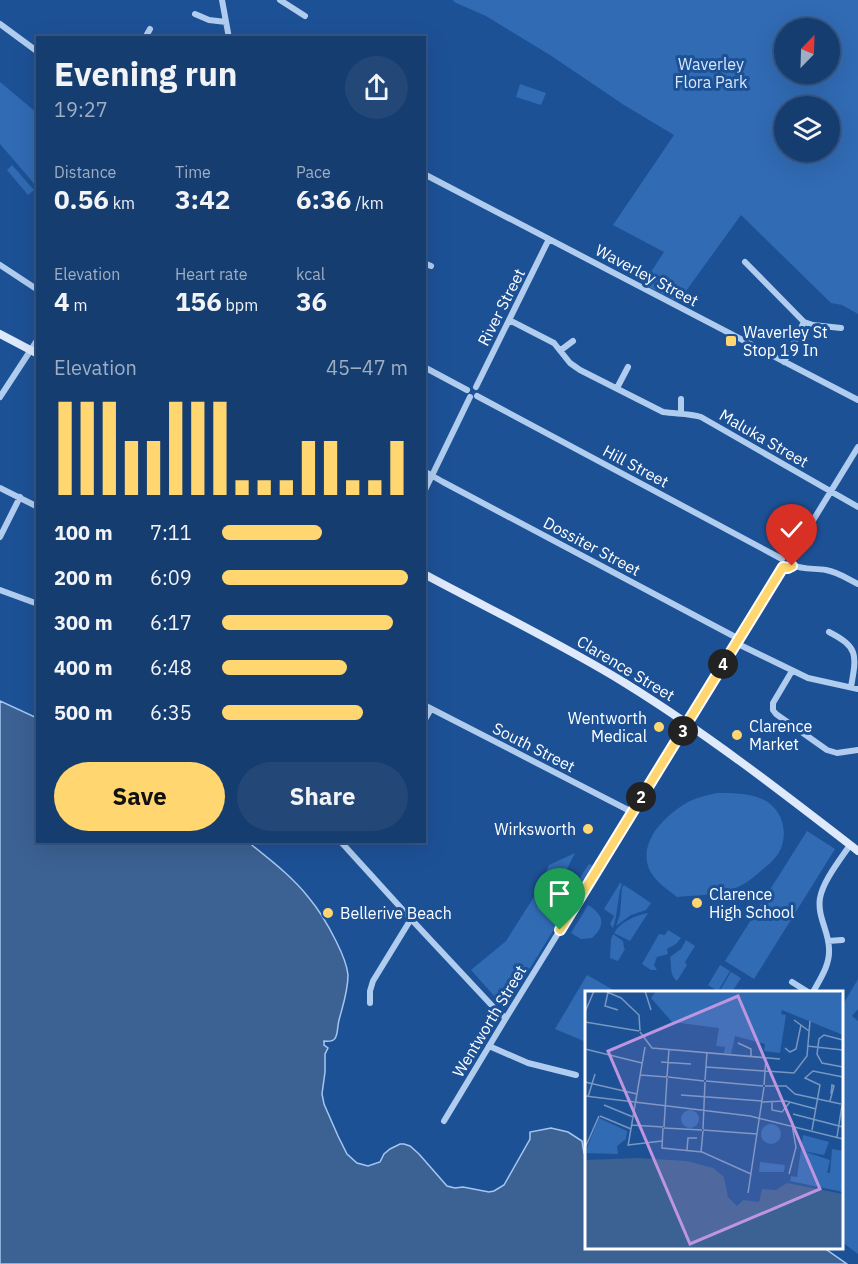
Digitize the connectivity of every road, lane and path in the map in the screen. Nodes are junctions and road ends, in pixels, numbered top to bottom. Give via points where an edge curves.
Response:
1 (222, 0) edge
2 (280, 0) edge
3 (195, 14) dead end
4 (305, 16) dead end
5 (226, 22) junction
6 (0, 24) edge
7 (229, 36) edge
8 (36, 51) edge
9 (426, 175) edge
10 (549, 239) junction
11 (745, 262) dead end
12 (0, 265) edge
13 (36, 289) edge
14 (509, 320) junction
15 (804, 322) junction
16 (841, 328) dead end
17 (0, 334) edge
18 (573, 341) dead end
19 (561, 350) junction
20 (34, 352) edge
21 (784, 362) junction
22 (628, 367) dead end
23 (426, 368) edge
24 (476, 387) junction
25 (617, 388) junction
26 (468, 390) junction
27 (0, 397) edge
28 (474, 397) junction
29 (681, 399) dead end
30 (858, 400) edge
31 (681, 413) junction
32 (858, 447) edge
33 (426, 472) edge
34 (432, 476) junction
35 (0, 488) edge
36 (426, 488) edge
37 (831, 492) junction
38 (20, 497) junction
39 (36, 506) edge
40 (858, 507) edge
41 (0, 537) edge
42 (782, 559) junction
43 (791, 561) junction
44 (783, 567) junction
45 (426, 575) edge
46 (858, 585) edge
47 (0, 590) edge
48 (36, 603) edge
49 (830, 632) dead end
50 (738, 641) junction
51 (792, 671) junction
52 (855, 688) edge
53 (428, 707) edge
54 (687, 724) junction
55 (858, 750) edge
56 (632, 812) junction
57 (342, 843) edge
58 (850, 845) junction
59 (858, 851) edge
60 (411, 920) junction
61 (842, 940) dead end
62 (828, 941) junction
63 (792, 982) dead end
64 (805, 991) edge
65 (814, 991) edge
66 (370, 1003) dead end
67 (506, 1018) junction
68 (489, 1046) junction
69 (576, 1075) dead end
70 (444, 1121) dead end

1 - 5 street
2 - 4 street
3 - 5 street
5 - 7 street
6 - 8 street
9 - 10 street, Waverley Street
10 - 14 street, River Street
10 - 21 street, Waverley Street
11 - 15 street
12 - 13 street
14 - 19 street, Maluka Street
14 - 24 street, River Street
15 - 16 street
15 - 21 street
17 - 20 main road
18 - 19 street
19 - 25 street, Maluka Street via 574,366
20 - 27 street
21 - 30 street, Waverley Street
22 - 25 street
23 - 26 street
24 - 26 street
24 - 28 street
25 - 31 street, Maluka Street via 663,412
26 - 28 street
28 - 34 street
28 - 42 street, Hill Street
29 - 31 street
31 - 37 street, Maluka Street via 701,417
32 - 37 street
33 - 34 street, Dossiter Street
34 - 36 street
34 - 50 street, Dossiter Street
35 - 38 street
37 - 40 street, Maluka Street
37 - 43 street
38 - 39 street
38 - 41 street
42 - 43 street via 786,556
42 - 44 street
43 - 44 street via 788,568
43 - 46 street via 800,568 835,572
44 - 50 street, Wentworth Street
45 - 54 main road, Clarence Street via 605,671
47 - 48 street
49 - 52 street via 854,646
50 - 51 street, Dossiter Street
50 - 54 street, Wentworth Street
51 - 52 street, Dossiter Street
51 - 55 street via 773,703 776,714 826,750
53 - 56 street, South Street
54 - 56 street, Wentworth Street
54 - 58 main road, Clarence Street
56 - 67 street, Wentworth Street
57 - 60 street
58 - 59 main road, Clarence Street
58 - 62 street via 820,898 820,916
60 - 66 street via 373,981
60 - 67 street
61 - 62 street
62 - 65 street via 826,967
63 - 64 street
67 - 68 street, Wentworth Street
68 - 69 street via 528,1063
68 - 70 street, Wentworth Street

